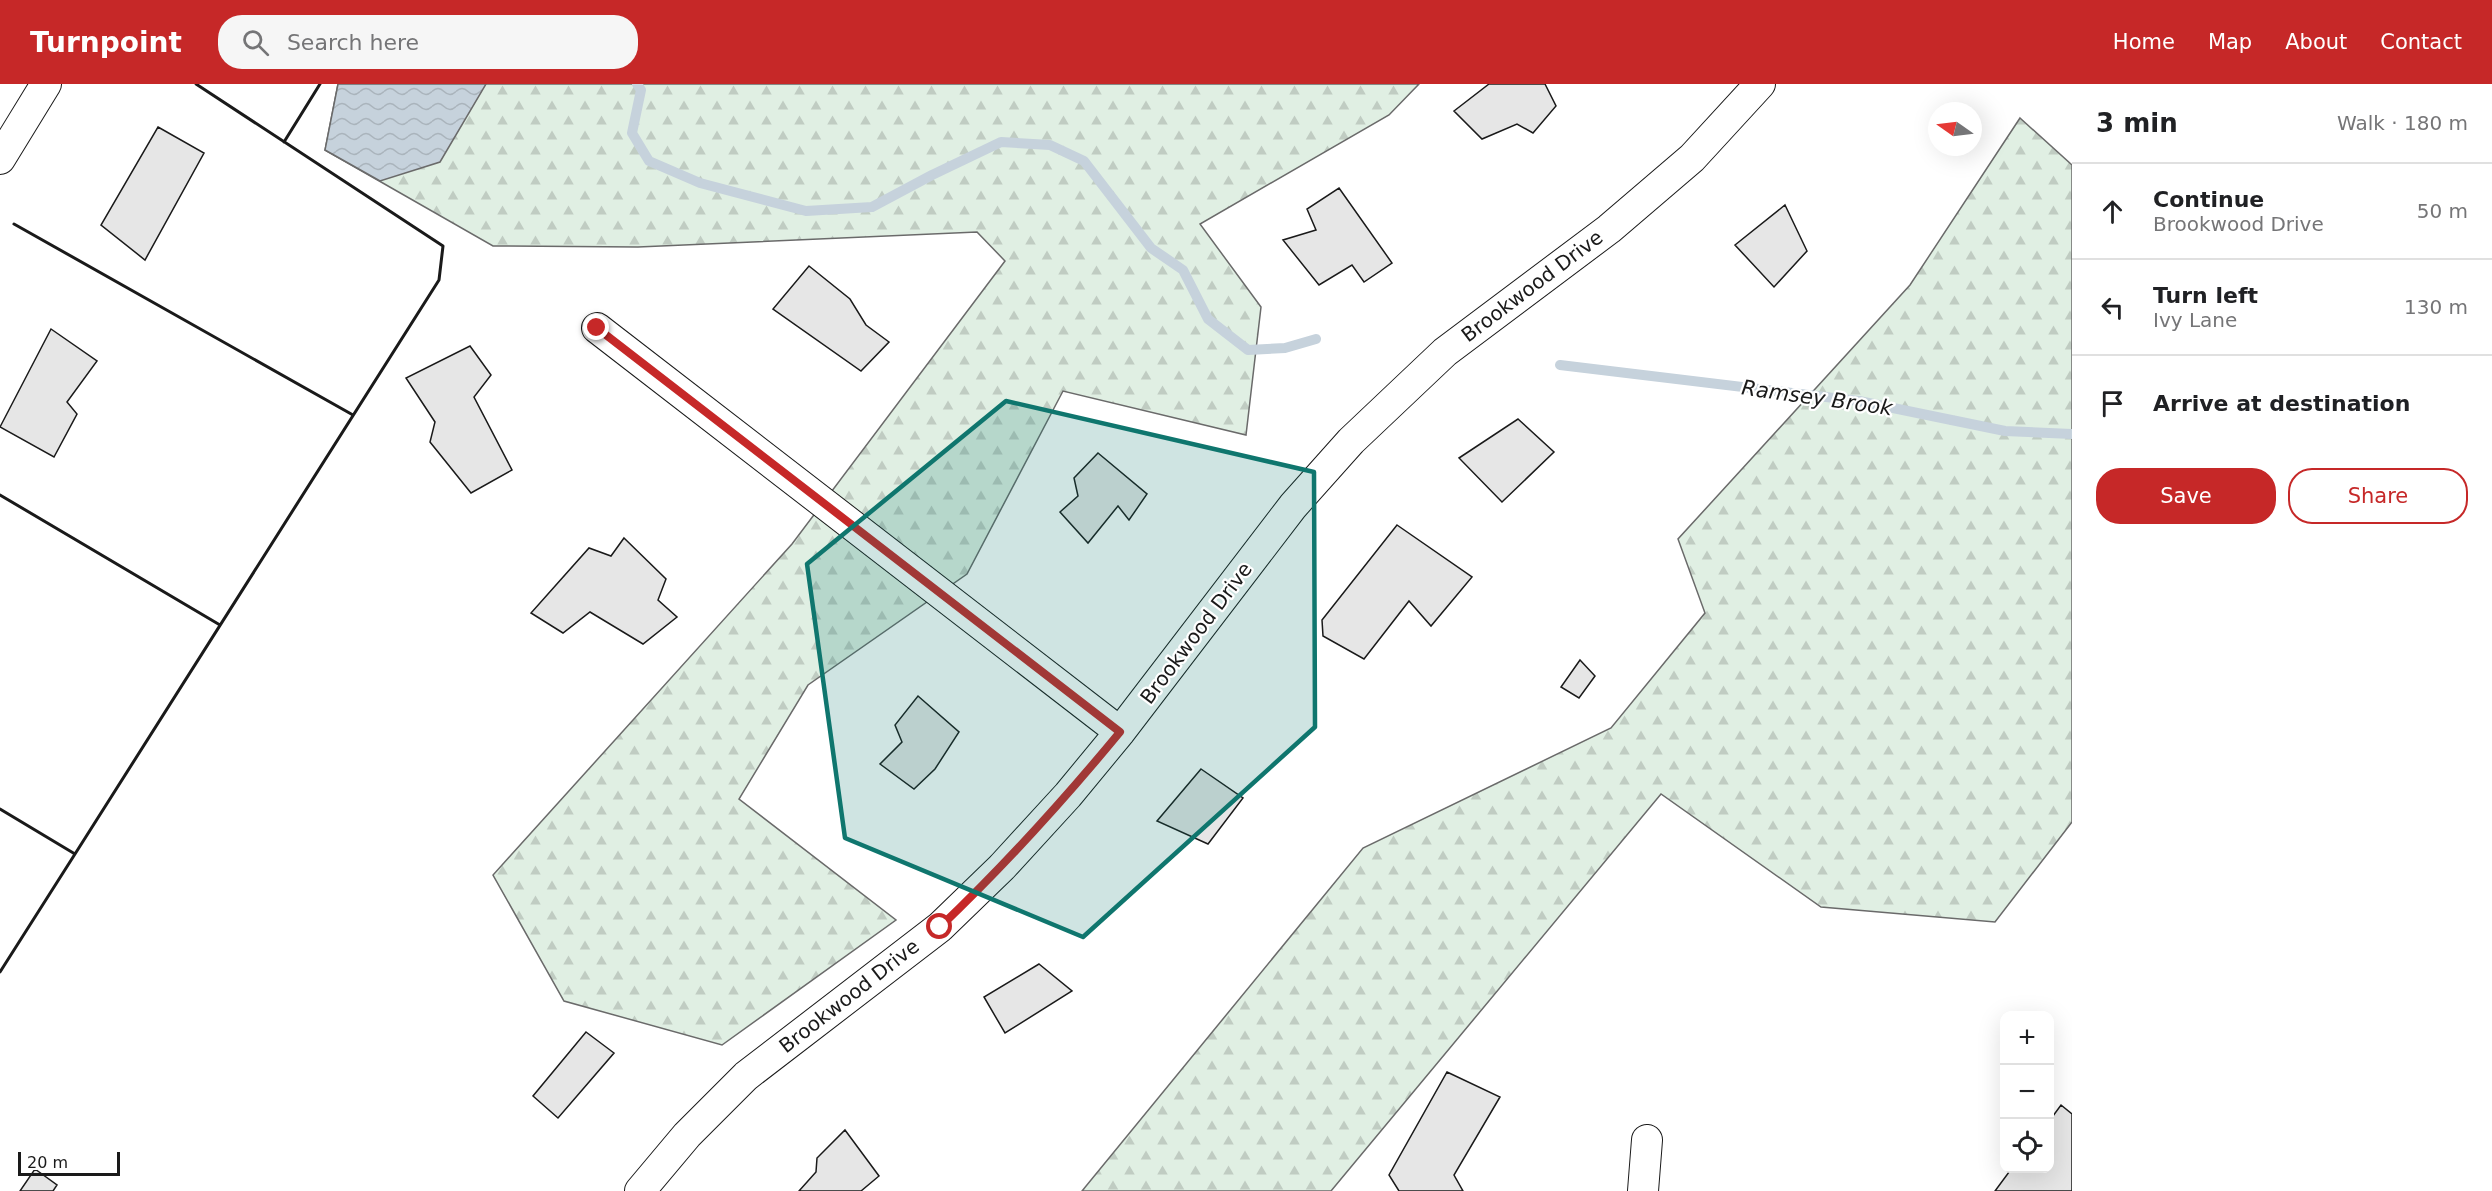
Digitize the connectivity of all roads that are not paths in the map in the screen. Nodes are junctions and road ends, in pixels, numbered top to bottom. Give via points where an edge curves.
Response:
1 (46, 84) edge
2 (1760, 84) edge
3 (0, 159) edge
4 (597, 328) dead end
5 (1120, 732) junction
6 (1647, 1140) dead end
7 (640, 1191) edge
8 (1642, 1191) edge

1 - 3 street
2 - 5 street, Brookwood Drive via 1692,158 1609,229 1445,352 1351,441 1293,506
4 - 5 street
5 - 7 street, Brookwood Drive via 1068,795 940,927 746,1076 687,1135
6 - 8 street

